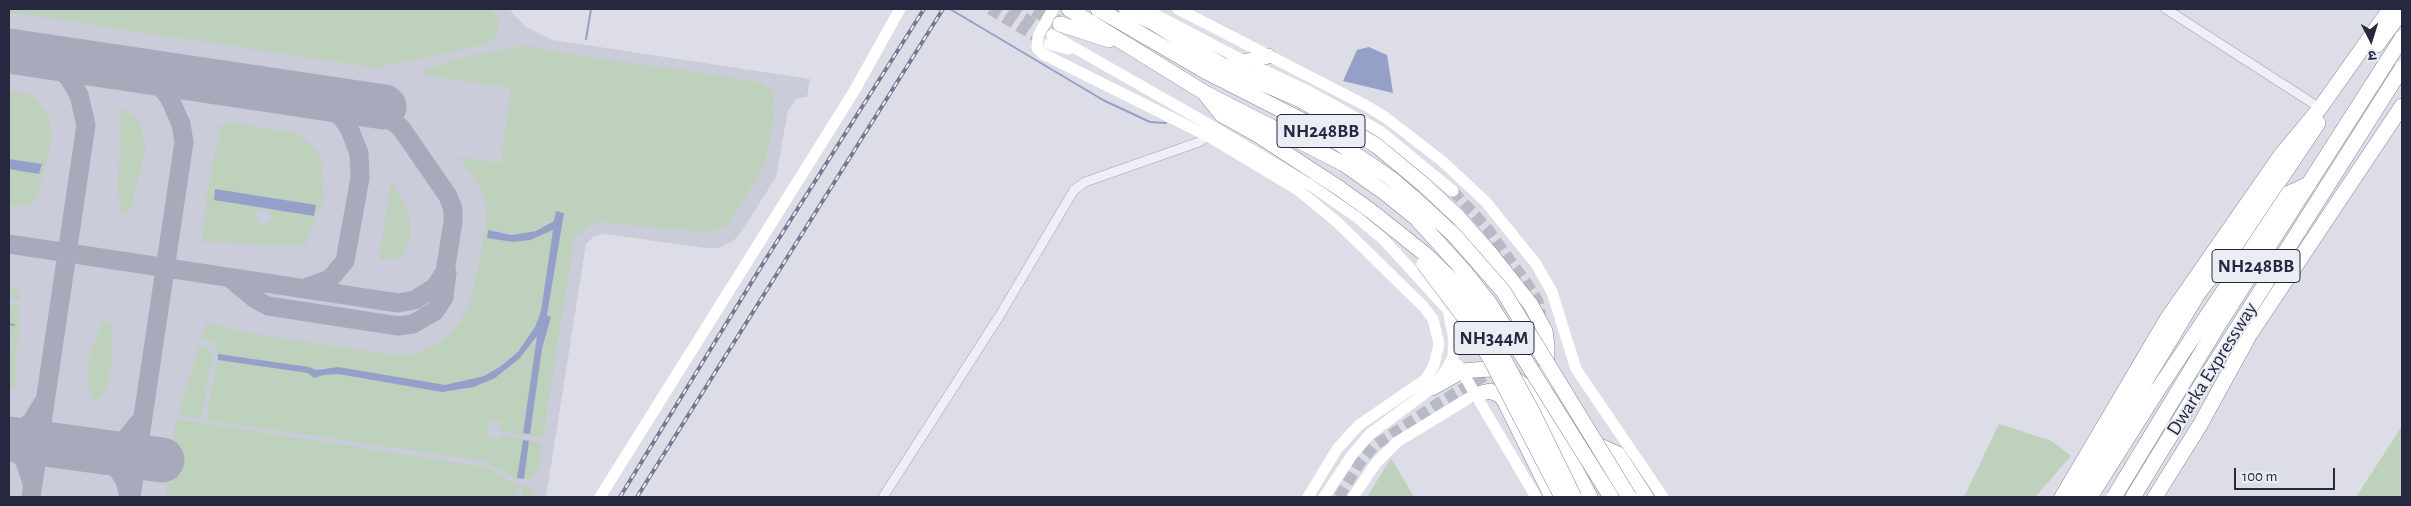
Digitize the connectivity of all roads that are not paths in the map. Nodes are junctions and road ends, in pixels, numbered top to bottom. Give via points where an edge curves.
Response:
1 (900, 9) edge
2 (1052, 9) edge
3 (1069, 9) tunnel mouth
4 (1098, 9) edge
5 (1126, 9) edge
6 (1146, 9) edge
7 (2166, 9) edge
8 (2390, 9) edge
9 (1184, 10) edge
10 (2402, 11) edge
11 (1154, 23) junction
12 (1053, 34) joint
13 (1143, 34) junction
14 (2402, 38) edge
15 (1134, 49) junction
16 (1268, 56) junction
17 (1246, 62) junction
18 (1225, 67) junction
19 (2402, 68) edge
20 (1205, 71) junction
21 (1206, 93) junction
22 (2402, 106) edge
23 (2320, 108) junction
24 (1196, 124) junction
25 (1208, 136) junction
26 (2309, 183) junction
27 (1453, 190) tunnel mouth
28 (1421, 214) junction
29 (1453, 357) junction
30 (1462, 371) junction
31 (1432, 388) junction
32 (1514, 391) junction
33 (1474, 395) junction
34 (1548, 417) junction
35 (1598, 445) junction
36 (2135, 496) edge
37 (600, 497) edge
38 (883, 497) edge
39 (1308, 497) edge
40 (1324, 497) edge
41 (1353, 497) edge
42 (1536, 497) edge
43 (1552, 497) edge
44 (1562, 497) edge
45 (1574, 497) edge
46 (1590, 497) edge
47 (1611, 497) edge
48 (1630, 497) edge
49 (1646, 497) edge
50 (1663, 497) edge
51 (2062, 497) edge
52 (2076, 497) edge
53 (2090, 497) edge
54 (2114, 497) edge
55 (2155, 497) edge

1 - 37 street via 853,93
2 - 24 street via 1038,36 1037,48 1043,54
3 - 15 highway, NH248BB
4 - 13 highway, NH248BB
5 - 11 highway
6 - 17 street
7 - 23 street
8 - 23 highway
9 - 16 street
10 - 52 highway via 2199,292
11 - 13 highway
11 - 18 highway
12 - 15 highway
12 - 24 street
13 - 20 highway, NH248BB
14 - 26 highway, Dwarka Expressway / NH248BB, bridge
15 - 21 highway, NH248BB
16 - 17 highway
16 - 50 street via 1385,118 1442,161 1486,202 1536,264 1552,292 1576,369
17 - 18 highway
17 - 27 street via 1308,91 1380,132
18 - 20 highway
18 - 34 highway via 1301,100 1376,146 1458,217 1530,305 1544,331
19 - 36 highway, Dwarka Expressway / NH248BB, bridge
20 - 28 highway, NH248BB via 1317,128 1392,180
21 - 28 highway, NH248BB via 1344,164
21 - 32 highway, NH344M, bridge via 1222,115 1340,188 1426,254 1456,284 1480,315
22 - 55 highway via 2250,334 2200,425
23 - 51 highway via 2281,155 2166,319
24 - 25 street
24 - 29 street via 1312,186 1384,240 1448,310 1453,328
25 - 38 street via 1200,142 1085,182 1074,190 1000,315
25 - 39 street via 1316,204 1423,306 1433,319 1437,332 1438,353 1426,379 1359,425 1337,449
26 - 53 highway, Dwarka Expressway, bridge via 2289,193 2181,353
26 - 54 highway, Dwarka Expressway / NH248BB, bridge via 2180,385
28 - 35 highway, NH248BB, bridge via 1455,236 1503,291
28 - 47 highway, NH248BB, bridge via 1490,304
29 - 30 street
29 - 31 street
30 - 31 highway
30 - 32 highway via 1498,370
30 - 33 street
31 - 40 street via 1370,434
32 - 33 highway via 1500,395 1490,391
32 - 34 highway
32 - 43 highway via 1536,465
32 - 44 highway, bridge
32 - 45 highway, NH344M, bridge
33 - 41 street via 1397,442 1376,463
33 - 42 street
34 - 46 highway
35 - 48 highway, NH248BB, bridge
35 - 49 highway via 1618,454

